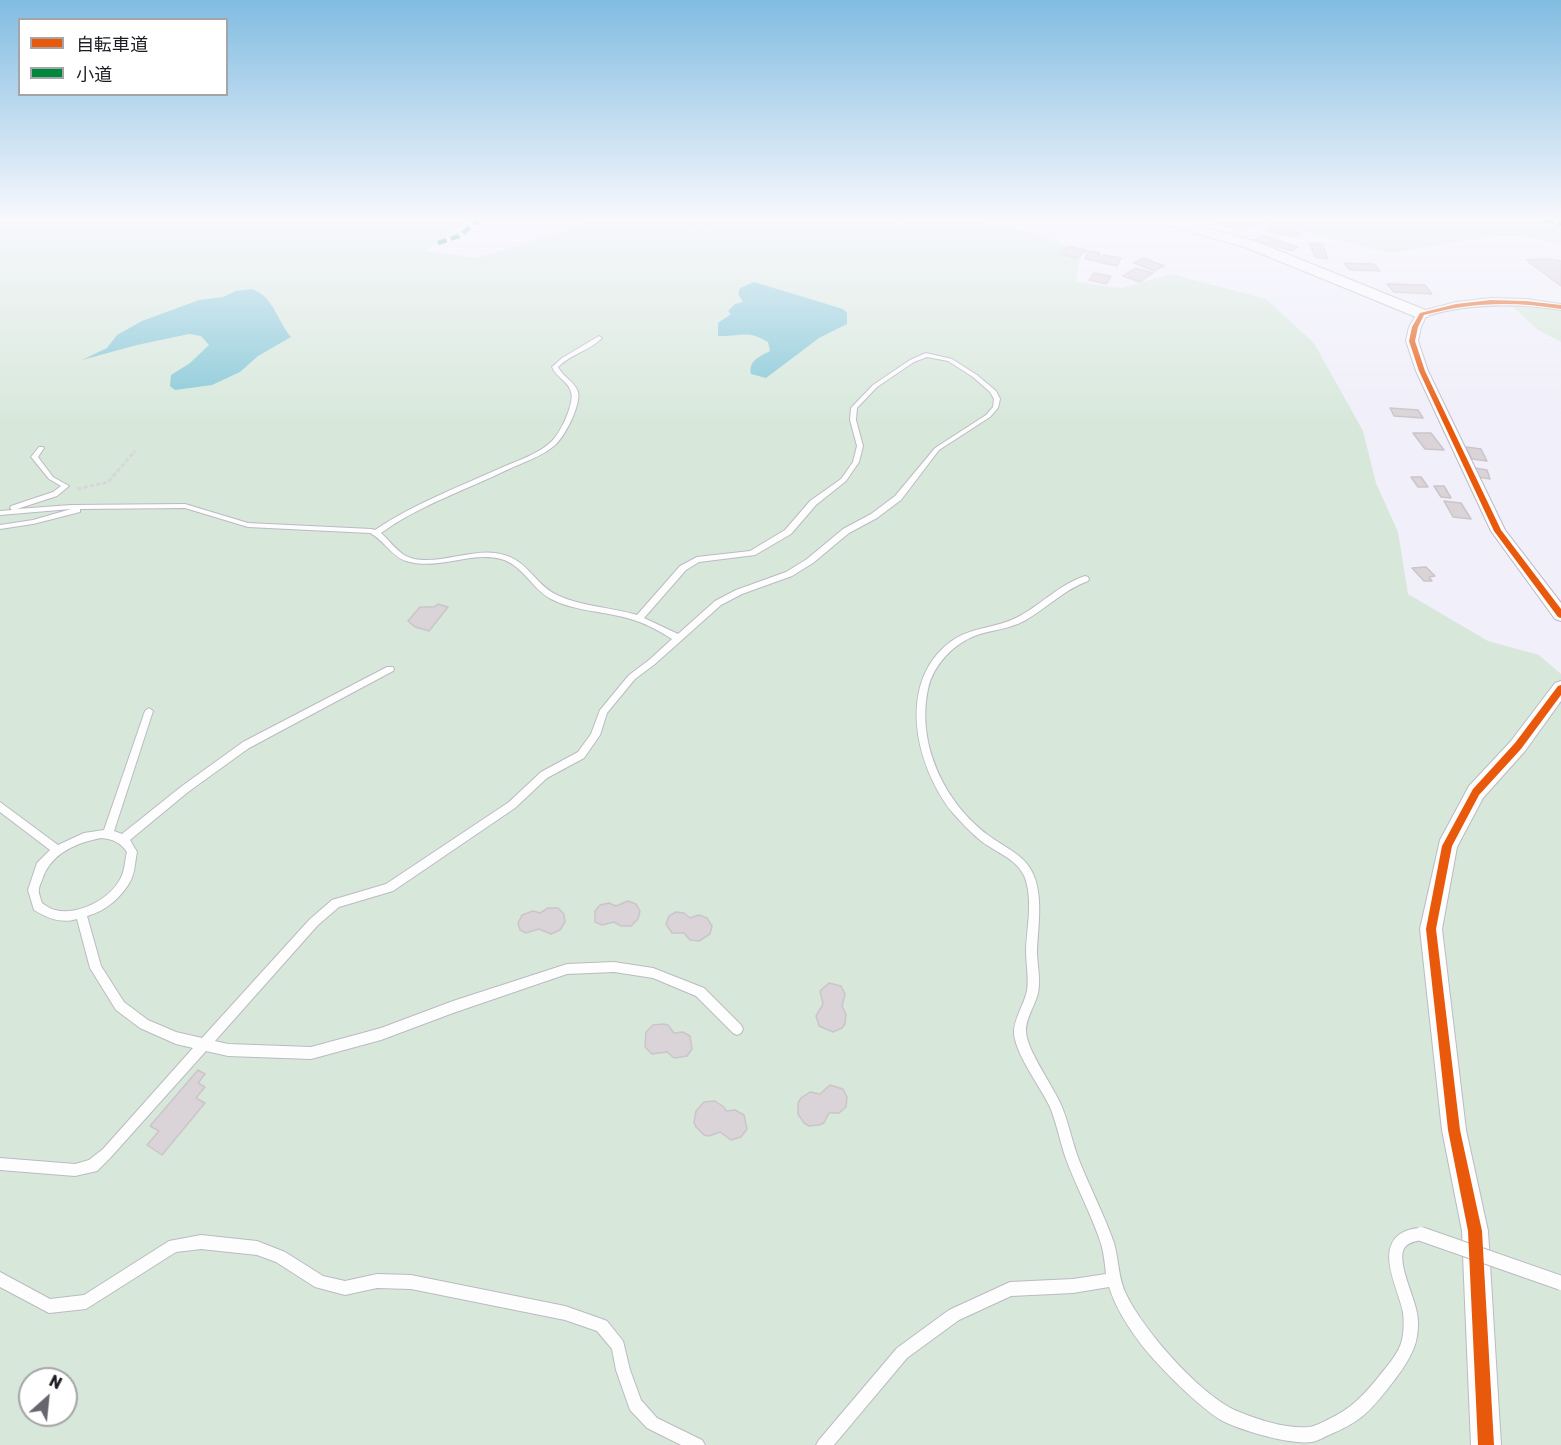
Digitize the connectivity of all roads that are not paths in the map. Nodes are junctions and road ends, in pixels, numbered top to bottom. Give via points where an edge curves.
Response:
1 (1357, 287) edge
2 (1561, 307) edge
3 (1422, 314) junction
4 (599, 338) dead end
5 (41, 448) dead end
6 (84, 507) junction
7 (0, 513) edge
8 (0, 527) edge
9 (376, 533) junction
10 (1085, 579) dead end
11 (1561, 615) edge
12 (639, 618) junction
13 (677, 638) junction
14 (390, 669) dead end
15 (1561, 688) edge
16 (148, 711) dead end
17 (0, 806) edge
18 (108, 834) junction
19 (123, 839) junction
20 (57, 850) junction
21 (81, 913) junction
22 (736, 1029) dead end
23 (202, 1044) junction
24 (0, 1164) edge
25 (0, 1279) edge
26 (1113, 1280) junction
27 (1561, 1283) edge
28 (697, 1445) edge
29 (824, 1445) edge
30 (1486, 1445) edge

1 - 3 street
2 - 3 street via 1476,303
3 - 11 street via 1412,341 1422,371 1498,531
4 - 9 lane via 555,367 575,396 555,442 414,509
5 - 7 lane via 34,457 51,478 66,486 55,494
6 - 7 lane
6 - 8 lane
6 - 9 lane via 185,506 248,525
9 - 12 lane via 407,559 441,560 472,555 512,559 550,596
10 - 26 lane via 1071,583 1020,619 969,634 954,645 931,668 923,689 921,715 930,764 943,790 963,817 1020,863 1030,877 1035,980 1020,1029 1022,1043 1056,1107 1071,1156 1109,1249
12 - 13 lane
12 - 13 lane via 683,568 697,560 752,553 788,532 813,503 844,480 856,462 860,446 854,408 875,386 912,361 926,355 950,360 993,391 998,399 988,416 937,449 892,503 846,531 789,574 718,603
13 - 23 lane via 632,676 603,712 595,735 581,754 544,775 512,805 389,888 336,903
14 - 19 lane via 246,745
15 - 30 street via 1518,746 1476,792 1447,846 1431,929 1454,1130 1475,1231
16 - 18 lane
17 - 20 lane
18 - 19 lane
18 - 20 lane via 83,837
19 - 21 lane via 132,852 124,880 106,900
20 - 21 lane via 28,885 30,907 50,918
21 - 23 lane via 96,968 120,1006 144,1024
22 - 23 lane via 700,992 653,973 614,967 567,969 381,1034 311,1053 228,1050
23 - 24 lane via 92,1166 75,1170
25 - 28 lane via 49,1306 86,1302 174,1246 201,1242 257,1248 280,1257 320,1282 345,1288 377,1281 411,1282 566,1313 602,1326 618,1347 635,1405 652,1423
26 - 27 lane, bridge via 1121,1301 1154,1348 1226,1414 1267,1429 1313,1434 1355,1413 1409,1345 1410,1313 1395,1256 1402,1239 1421,1234
26 - 29 lane via 1010,1290 954,1315 902,1353

